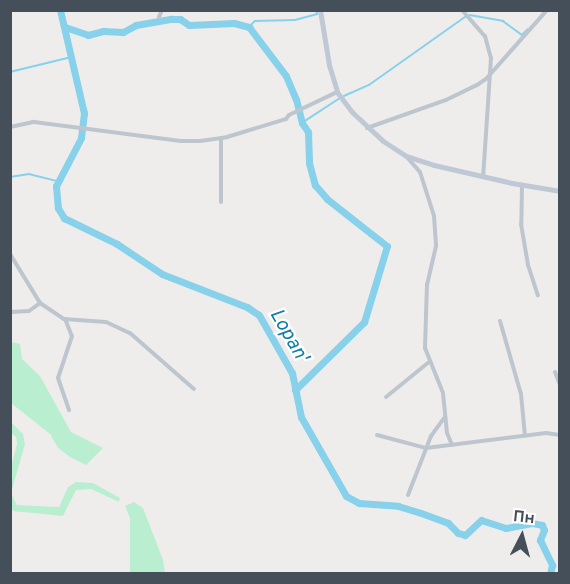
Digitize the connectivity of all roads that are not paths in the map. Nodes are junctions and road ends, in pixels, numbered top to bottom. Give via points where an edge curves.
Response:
1 (162, 10) edge
2 (320, 10) edge
3 (462, 10) edge
4 (547, 10) edge
5 (159, 17) dead end
6 (492, 71) junction
7 (337, 92) junction
8 (10, 127) edge
9 (367, 128) junction
10 (221, 138) junction
11 (406, 156) junction
12 (432, 164) junction
13 (420, 172) junction
14 (483, 177) junction
15 (522, 185) junction
16 (560, 191) edge
17 (221, 201) dead end
18 (10, 255) edge
19 (538, 295) dead end
20 (40, 303) junction
21 (10, 312) edge
22 (64, 319) junction
23 (500, 321) dead end
24 (429, 362) junction
25 (555, 372) dead end
26 (560, 386) edge
27 (194, 389) dead end
28 (386, 397) dead end
29 (69, 410) dead end
30 (445, 417) junction
31 (376, 435) dead end
32 (560, 435) edge
33 (525, 436) junction
34 (452, 445) junction
35 (426, 448) junction
36 (408, 495) dead end

1 - 5 street
2 - 7 street
3 - 6 street via 485,36
4 - 6 street
6 - 9 street via 477,86
6 - 14 street
7 - 9 street
7 - 10 street via 286,119
8 - 10 street via 34,122 181,141
9 - 11 street
10 - 17 street
11 - 12 street
11 - 13 street
12 - 13 street via 423,166
12 - 14 street
13 - 24 street via 432,206 436,238 425,309
14 - 15 street
15 - 16 street
15 - 19 street via 521,224
18 - 20 street
20 - 21 street via 29,311
20 - 22 street
22 - 27 street via 106,322 130,333
22 - 29 street via 72,336 58,378
23 - 33 street via 521,394
24 - 28 street
24 - 30 street via 443,393
25 - 26 street
30 - 34 street
30 - 35 street
31 - 35 street
32 - 33 street
33 - 34 street
34 - 35 street
35 - 36 street

